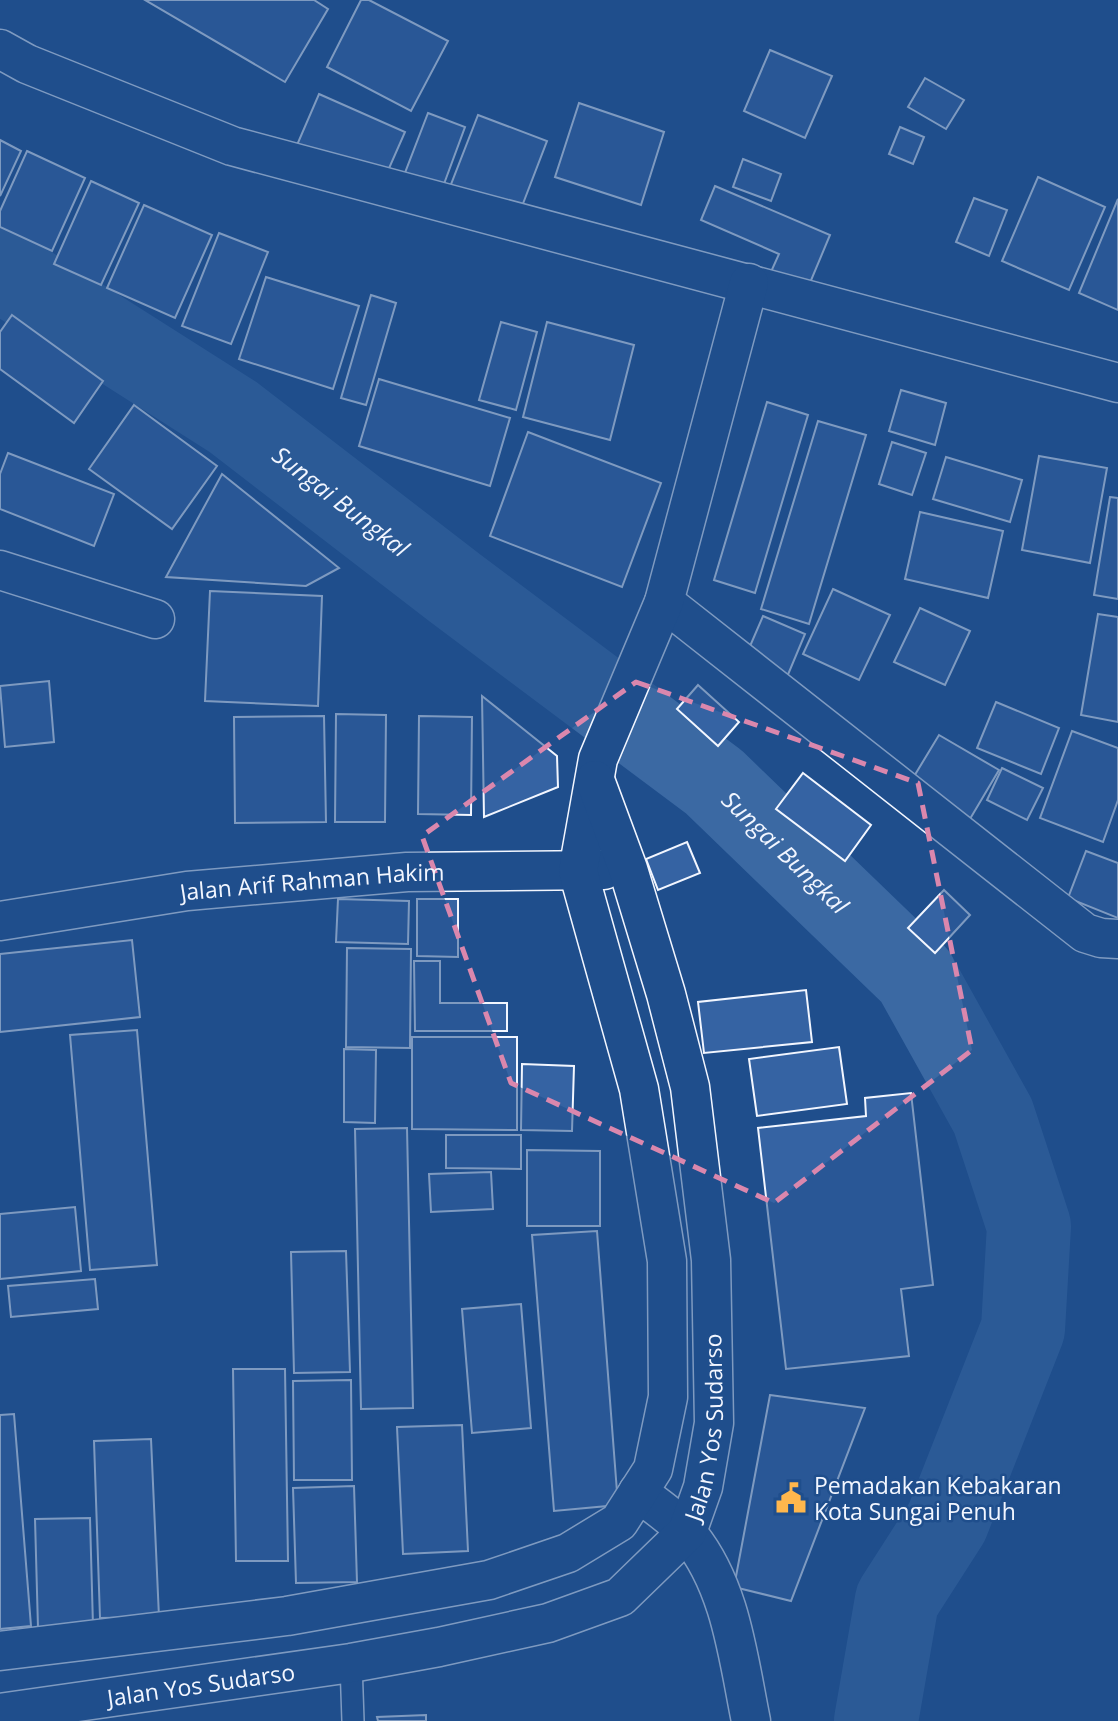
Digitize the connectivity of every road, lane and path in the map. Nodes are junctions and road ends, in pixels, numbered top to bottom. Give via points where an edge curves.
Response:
1 (0, 49) edge
2 (749, 283) junction
3 (1118, 383) edge
4 (0, 570) edge
5 (660, 612) junction
6 (155, 619) dead end
7 (596, 769) junction
8 (628, 869) junction
9 (578, 871) junction
10 (0, 921) edge
11 (1118, 939) edge
12 (638, 1492) junction
13 (687, 1532) junction
14 (0, 1651) edge
15 (351, 1663) junction
16 (0, 1713) edge
17 (353, 1721) edge
18 (751, 1721) edge

1 - 2 main road via 27,64 232,145
2 - 3 main road
2 - 5 main road
4 - 6 main road
5 - 7 main road
5 - 11 main road via 1084,933
7 - 8 main road, Jalan Yos Sudarso
7 - 9 main road, Jalan Yos Sudarso
8 - 9 main road, Jalan Arif Rahman Hakim
8 - 13 main road, Jalan Yos Sudarso via 690,1087 711,1260 714,1423 703,1487
9 - 10 main road, Jalan Arif Rahman Hakim via 393,873 187,891
9 - 12 main road, Jalan Yos Sudarso via 639,1089 667,1261 668,1397 653,1469
12 - 13 main road
12 - 14 main road, Jalan Yos Sudarso via 619,1522 568,1553 489,1580 287,1616
13 - 15 main road, Jalan Yos Sudarso via 620,1597 548,1623
13 - 18 main road via 711,1568 730,1619
15 - 16 main road, Jalan Yos Sudarso
15 - 17 lane

